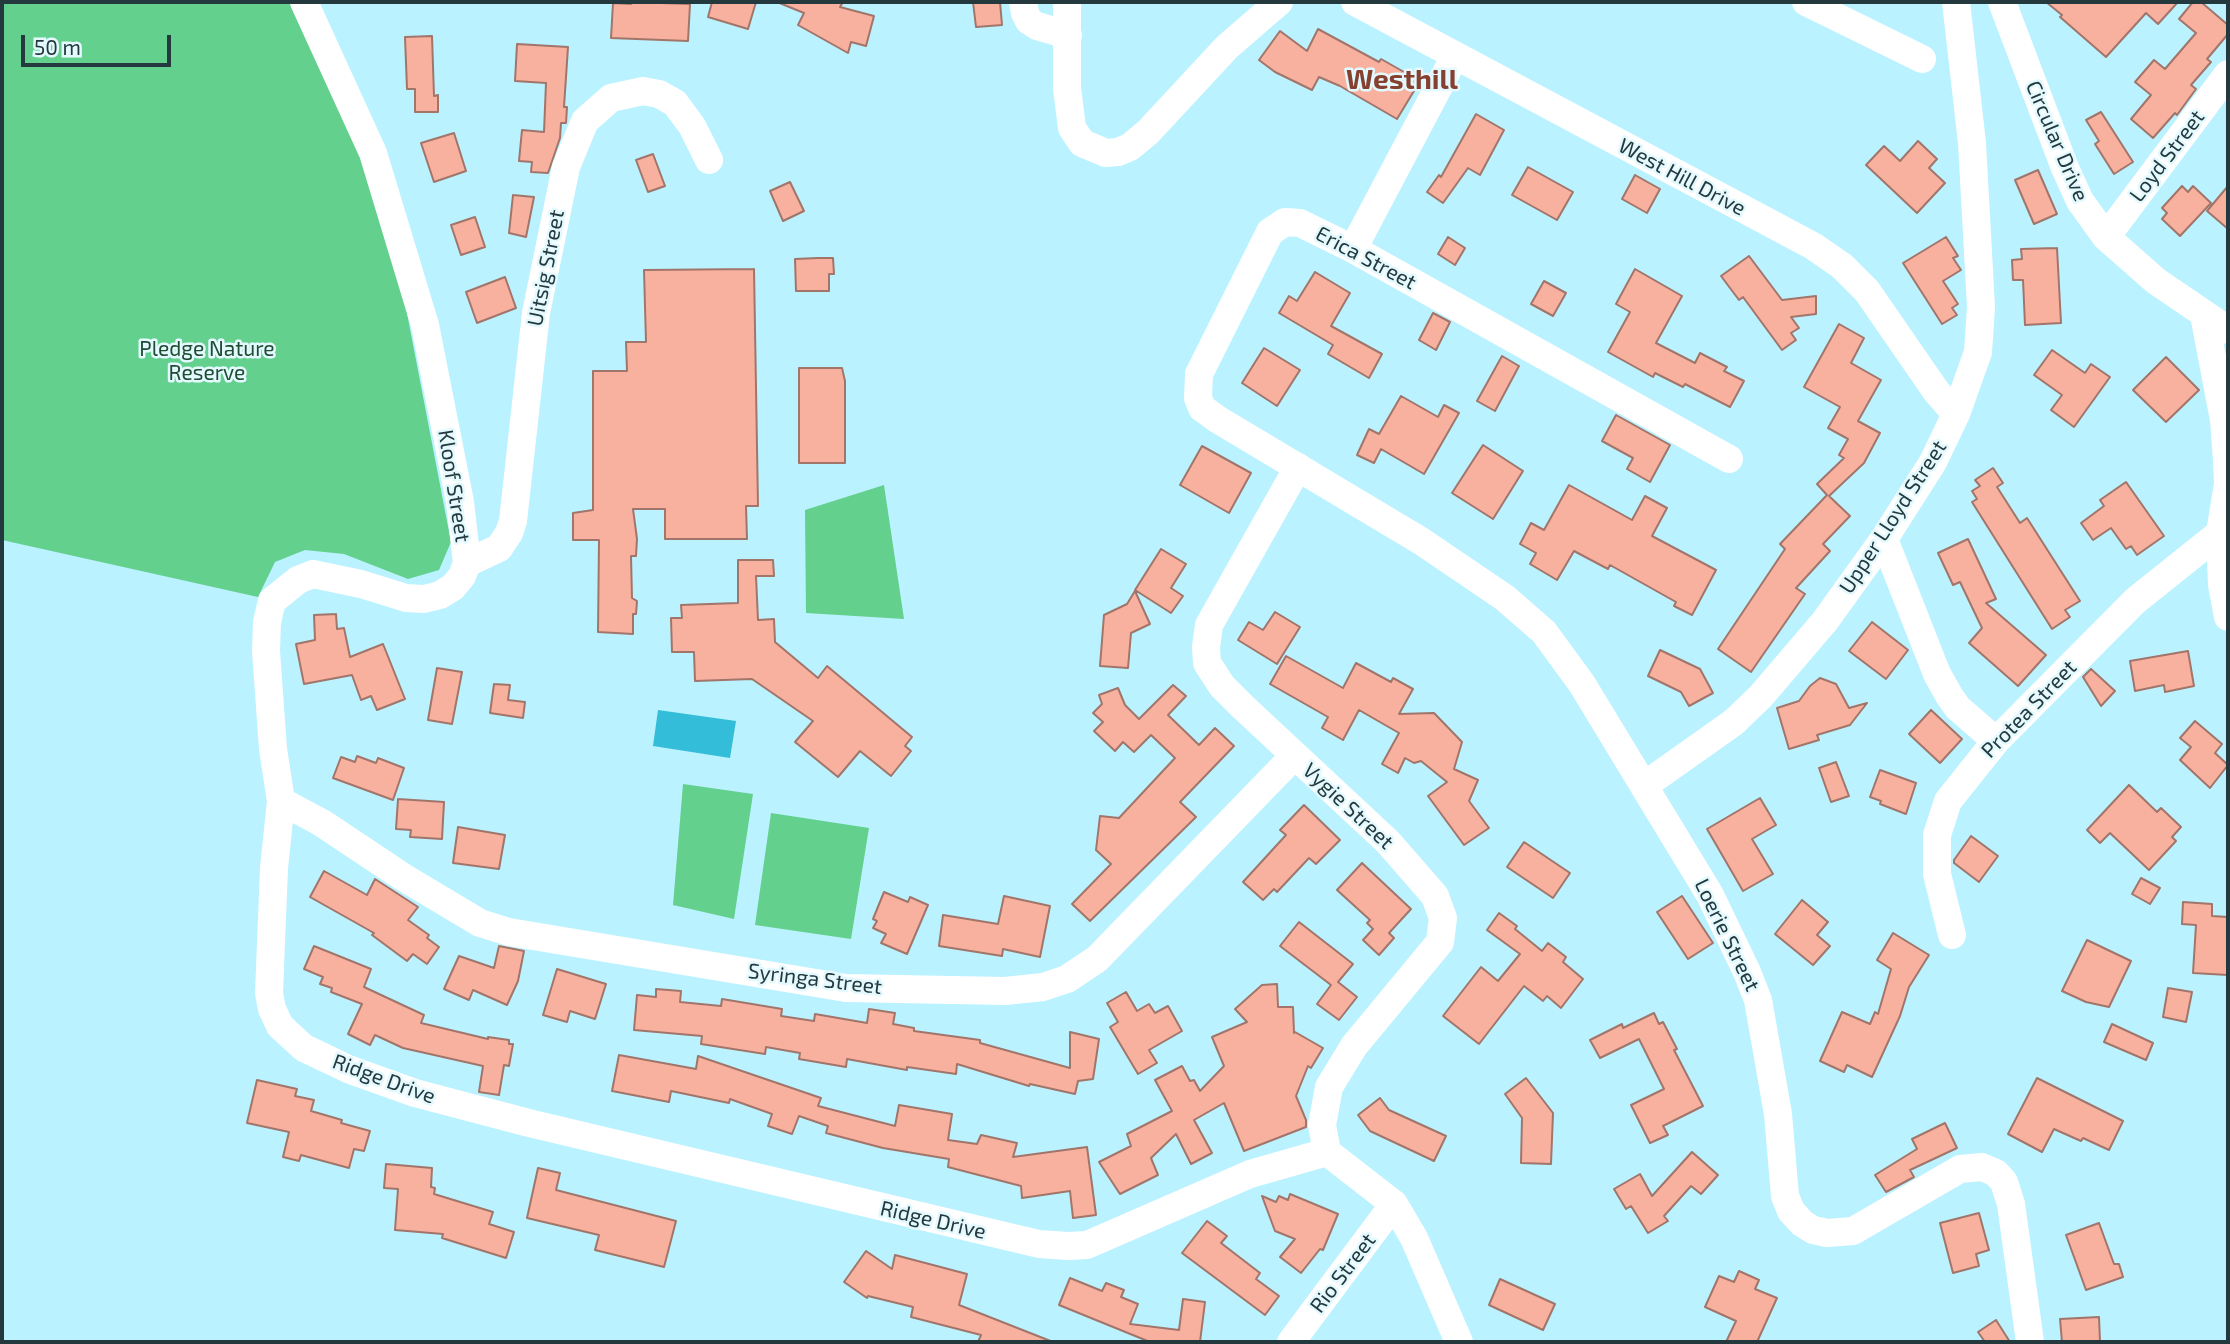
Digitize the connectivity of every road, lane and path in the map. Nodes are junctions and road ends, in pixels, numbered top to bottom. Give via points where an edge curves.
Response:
1 (304, 2) edge
2 (1023, 2) edge
3 (1067, 2) edge
4 (1279, 2) edge
5 (1354, 2) edge
6 (1807, 2) edge
7 (1955, 2) edge
8 (2002, 2) edge
9 (1068, 35) junction
10 (1455, 56) junction
11 (1922, 59) dead end
12 (2228, 74) edge
13 (709, 160) dead end
14 (2106, 237) junction
15 (1353, 249) junction
16 (2204, 315) junction
17 (2228, 330) edge
18 (1956, 415) junction
19 (1729, 459) dead end
20 (1298, 467) junction
21 (2220, 533) junction
22 (1884, 539) junction
23 (467, 563) junction
24 (2228, 617) edge
25 (1996, 741) junction
26 (1294, 755) junction
27 (1645, 785) junction
28 (281, 801) junction
29 (1952, 935) dead end
30 (304, 1048) joint
31 (1326, 1152) junction
32 (1394, 1204) junction
33 (1291, 1342) edge
34 (1459, 1342) edge
35 (2030, 1342) edge

1 - 23 street, Kloof Street via 373,153 425,325 460,502
2 - 9 street via 1029,21
3 - 9 street
4 - 9 street via 1227,47 1148,132 1118,152 1107,153 1082,143 1072,128
5 - 10 street, West Hill Drive
6 - 11 street
7 - 18 street, Upper Lloyd Street via 1972,143 1981,307 1978,352
8 - 14 street, Circular Drive via 2065,168 2080,201
10 - 15 street
10 - 18 street, West Hill Drive via 1813,246 1842,266 1867,290
12 - 14 street, Loyd Street
13 - 23 street, Uitsig Street via 675,103 659,94 643,91 611,98 585,121 566,167 536,313 513,521 499,548
14 - 16 street, Circular Drive
15 - 19 street, Erica Street
15 - 20 street, Erica Street via 1300,223 1276,226 1262,245 1199,374 1202,408
16 - 17 street, Circular Drive
16 - 21 street via 2227,460
18 - 22 street, Upper Lloyd Street via 1933,462
20 - 26 street, Vygie Street via 1215,613 1206,647 1207,663 1222,686
20 - 27 street, Loerie Street via 1431,548 1505,598 1544,632
21 - 24 street
21 - 25 street, Protea Street via 2135,601
22 - 25 street via 1937,674 1958,708
22 - 27 street, Upper Lloyd Street via 1825,621 1761,696 1734,722
23 - 28 street, Kloof Street via 453,587 424,599 313,574 272,601 266,651
25 - 29 street, Protea Street via 1948,801 1937,835 1937,874
26 - 28 street, Syringa Street via 1097,959 1067,979 1005,991 846,988 509,932 480,923
26 - 31 street, Vygie Street via 1388,842 1435,896 1443,918 1440,942 1354,1046 1329,1087 1322,1125
27 - 35 street, Loerie Street via 1710,895 1758,1000 1791,1211 1813,1230 1853,1231 1960,1169 1982,1167 1996,1172 2011,1205
28 - 30 street, Kloof Street via 269,993 280,1026
30 - 31 street, Ridge Drive via 415,1093 1040,1244 1068,1247 1087,1245 1250,1174
31 - 32 street
32 - 33 street, Rio Street
32 - 34 street via 1414,1238

